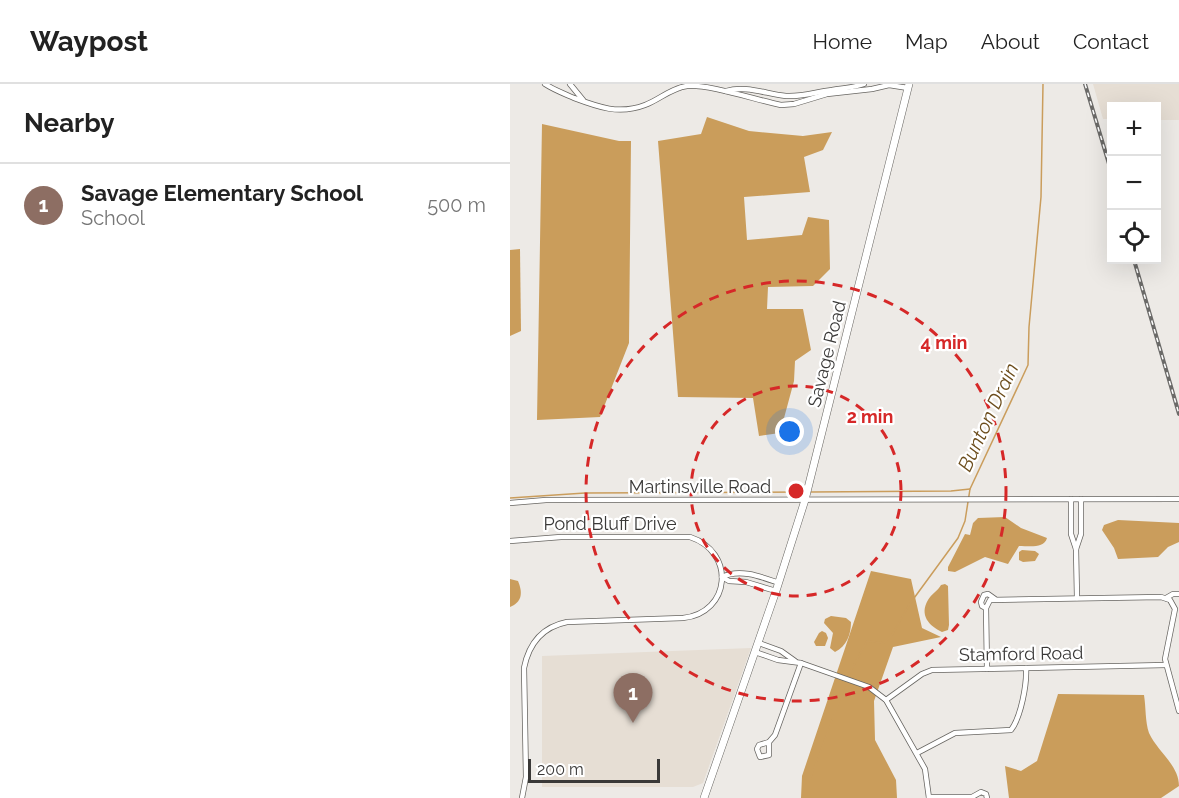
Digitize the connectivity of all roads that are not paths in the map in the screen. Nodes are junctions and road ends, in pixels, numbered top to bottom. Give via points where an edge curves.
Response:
1 (545, 84) edge
2 (570, 84) edge
3 (864, 84) edge
4 (908, 86) edge
5 (838, 91) junction
6 (724, 92) junction
7 (769, 93) junction
8 (585, 102) junction
9 (767, 102) junction
10 (1071, 499) junction
11 (1081, 499) junction
12 (1179, 499) edge
13 (805, 500) junction
14 (510, 503) edge
15 (510, 541) edge
16 (1076, 549) junction
17 (722, 577) junction
18 (778, 587) junction
19 (1179, 594) edge
20 (1077, 598) junction
21 (1166, 598) junction
22 (1177, 608) edge
23 (759, 643) junction
24 (755, 652) junction
25 (795, 661) junction
26 (801, 663) junction
27 (1166, 665) junction
28 (1026, 668) junction
29 (987, 669) junction
30 (886, 700) junction
31 (1179, 711) edge
32 (769, 742) dead end
33 (917, 753) junction
34 (929, 797) edge
35 (972, 797) edge
36 (522, 798) edge
37 (705, 798) edge
38 (987, 798) edge

1 - 8 street
2 - 8 street
3 - 5 street
4 - 5 street
4 - 13 street, Savage Road
5 - 7 street via 806,96
5 - 9 street via 794,104
6 - 7 street via 750,89
6 - 8 street via 686,86 629,110 607,110
6 - 9 street
7 - 9 street
10 - 11 street, Martinsville Road
10 - 13 street, Martinsville Road
10 - 16 street via 1071,534
11 - 12 street, Martinsville Road
11 - 16 street via 1081,534
13 - 14 street, Martinsville Road
13 - 18 street, Savage Road
15 - 17 street, Pond Bluff Drive via 690,537 711,549
16 - 20 street
17 - 18 street
17 - 18 street via 730,573 759,576
17 - 36 street via 715,601 695,616 567,622 544,631 530,648 524,668 526,777
18 - 23 street, Savage Road
19 - 21 street
20 - 21 street
20 - 29 street via 995,599 984,595 981,602 986,608
21 - 22 street
22 - 27 street
23 - 24 street, Savage Road
23 - 25 street
24 - 25 street
24 - 37 street, Savage Road
25 - 26 street
26 - 30 street via 869,687
26 - 32 street
27 - 28 street, Stamford Road
27 - 31 street
28 - 29 street, Stamford Road
28 - 33 street via 1026,685 1011,729 955,733
29 - 30 street, Stamford Road via 932,670
30 - 33 street
33 - 34 street via 925,769
34 - 35 street
35 - 38 street via 981,792

